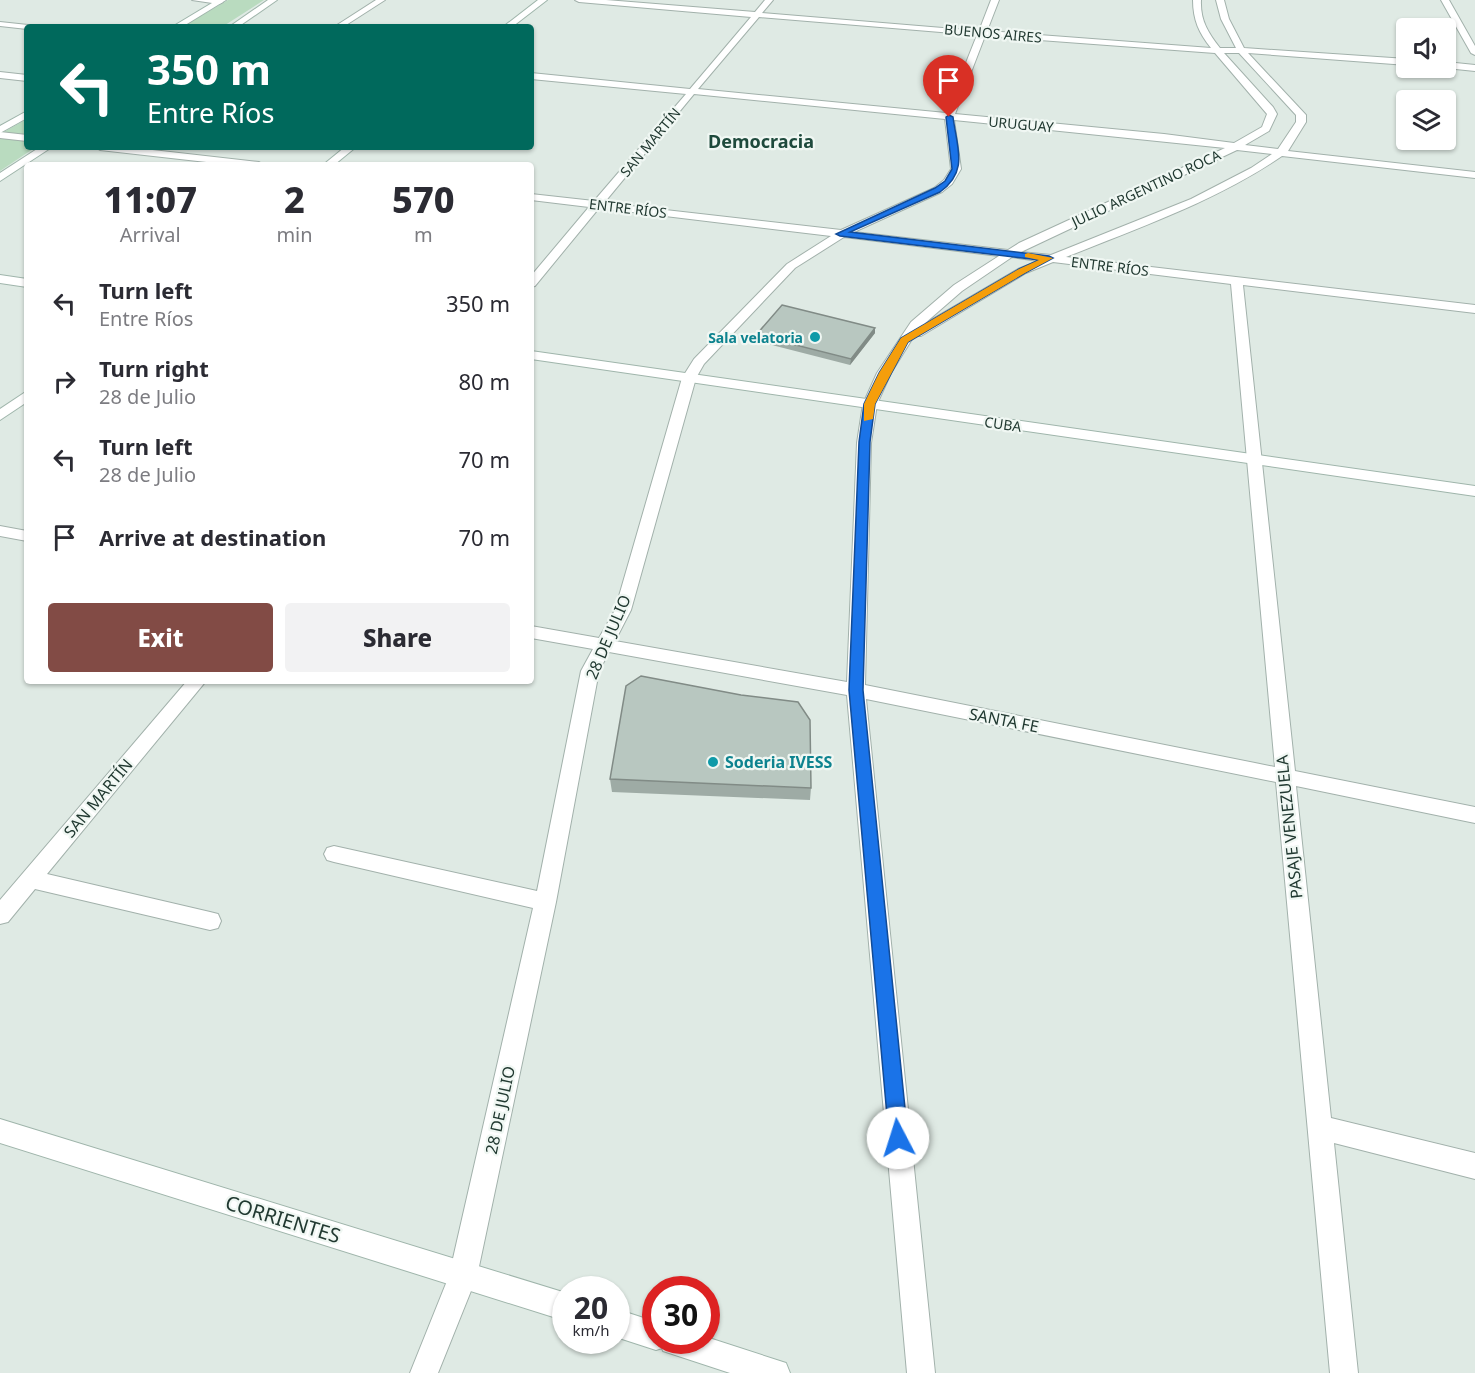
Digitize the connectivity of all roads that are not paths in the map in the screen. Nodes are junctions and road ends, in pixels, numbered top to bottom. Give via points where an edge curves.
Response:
1 (196, 0) edge
2 (273, 0) edge
3 (381, 0) edge
4 (543, 0) edge
5 (579, 0) edge
6 (770, 0) edge
7 (995, 0) edge
8 (1197, 0) edge
9 (1220, 0) edge
10 (1445, 0) edge
11 (221, 1) edge
12 (650, 3) edge
13 (758, 14) junction
14 (0, 24) edge
15 (181, 24) edge
16 (237, 24) edge
17 (343, 24) edge
18 (511, 24) edge
19 (24, 27) edge
20 (983, 32) junction
21 (1241, 50) junction
22 (1218, 51) junction
23 (1475, 53) edge
24 (1396, 61) edge
25 (1456, 66) edge
26 (1475, 68) edge
27 (0, 75) edge
28 (534, 76) edge
29 (24, 78) edge
30 (692, 92) junction
31 (24, 116) edge
32 (949, 117) junction
33 (0, 130) edge
34 (0, 135) edge
35 (24, 138) edge
36 (1235, 147) junction
37 (42, 150) edge
38 (126, 150) edge
39 (347, 150) edge
40 (1280, 153) junction
41 (24, 162) edge
42 (24, 162) edge
43 (232, 162) edge
44 (332, 162) edge
45 (1475, 175) edge
46 (0, 178) edge
47 (534, 197) edge
48 (597, 204) junction
49 (840, 234) junction
50 (1008, 253) junction
51 (1049, 258) junction
52 (0, 279) edge
53 (534, 279) edge
54 (1237, 280) junction
55 (24, 283) edge
56 (1475, 309) edge
57 (905, 340) junction
58 (534, 355) edge
59 (689, 378) junction
60 (24, 397) edge
61 (870, 404) junction
62 (0, 416) edge
63 (1252, 459) junction
64 (1475, 491) edge
65 (0, 531) edge
66 (24, 535) edge
67 (534, 633) edge
68 (604, 645) junction
69 (193, 684) edge
70 (856, 690) junction
71 (1284, 775) junction
72 (1475, 815) edge
73 (334, 854) dead end
74 (30, 879) junction
75 (545, 902) junction
76 (0, 915) edge
77 (210, 921) dead end
78 (1319, 1127) junction
79 (0, 1131) edge
80 (1475, 1166) edge
81 (463, 1276) junction
82 (552, 1303) edge
83 (715, 1354) edge
84 (424, 1373) edge
85 (776, 1373) edge
86 (921, 1373) edge
87 (1344, 1373) edge

1 - 11 street
2 - 16 street
3 - 17 street
4 - 18 street
5 - 12 street, BUENOS AIRES
6 - 13 street, SAN MARTÍN
7 - 20 street, 28 DE JULIO
8 - 22 street, JULIO ARGENTINO ROCA via 1198,21
9 - 21 street, JULIO ARGENTINO ROCA
10 - 23 street
11 - 15 street
12 - 13 street, BUENOS AIRES
13 - 20 street, BUENOS AIRES
13 - 30 street, SAN MARTÍN
14 - 19 street
20 - 22 street, BUENOS AIRES
20 - 32 street, 28 DE JULIO
21 - 22 street, BUENOS AIRES
21 - 24 street, BUENOS AIRES
21 - 40 street, JULIO ARGENTINO ROCA via 1301,115 1296,134
22 - 36 street, JULIO ARGENTINO ROCA via 1272,114 1266,129
25 - 26 street
27 - 29 street
28 - 30 street, URUGUAY
30 - 32 street, URUGUAY
30 - 48 street, SAN MARTÍN
31 - 33 street
32 - 36 street, URUGUAY
32 - 49 street, 28 DE JULIO via 956,169 948,182
34 - 35 street
36 - 40 street, URUGUAY
36 - 50 street, JULIO ARGENTINO ROCA
37 - 42 street
38 - 43 street
39 - 44 street
40 - 45 street, URUGUAY
40 - 51 street, JULIO ARGENTINO ROCA via 1195,201
41 - 46 street
47 - 48 street, ENTRE RÍOS
48 - 49 street, ENTRE RÍOS
48 - 53 street, SAN MARTÍN
49 - 50 street, ENTRE RÍOS
49 - 59 street, 28 DE JULIO via 791,266 699,362
50 - 51 street, ENTRE RÍOS
50 - 57 street, JULIO ARGENTINO ROCA via 924,315
51 - 54 street, ENTRE RÍOS
51 - 57 street, JULIO ARGENTINO ROCA
52 - 55 street
54 - 56 street, ENTRE RÍOS
54 - 63 street, PASAJE VENEZUELA
57 - 61 street, JULIO ARGENTINO ROCA
58 - 59 street, CUBA
59 - 61 street, CUBA
59 - 68 street, 28 DE JULIO via 623,610
60 - 62 street
61 - 63 street, CUBA
61 - 70 street, JULIO ARGENTINO ROCA via 864,442
63 - 64 street, CUBA
63 - 71 street, PASAJE VENEZUELA
65 - 66 street
67 - 68 street, SANTA FE
68 - 70 street, SANTA FE
68 - 75 street, 28 DE JULIO via 590,671
69 - 74 street, SAN MARTÍN
70 - 71 street, SANTA FE
70 - 86 street, JULIO ARGENTINO ROCA
71 - 72 street, SANTA FE
71 - 78 street, PASAJE VENEZUELA
73 - 75 street
74 - 76 street, SAN MARTÍN
74 - 77 street
75 - 81 street, 28 DE JULIO
78 - 80 street
78 - 87 street, PASAJE VENEZUELA
79 - 81 street, CORRIENTES
81 - 82 street, CORRIENTES
81 - 84 street, 28 DE JULIO
83 - 85 street

